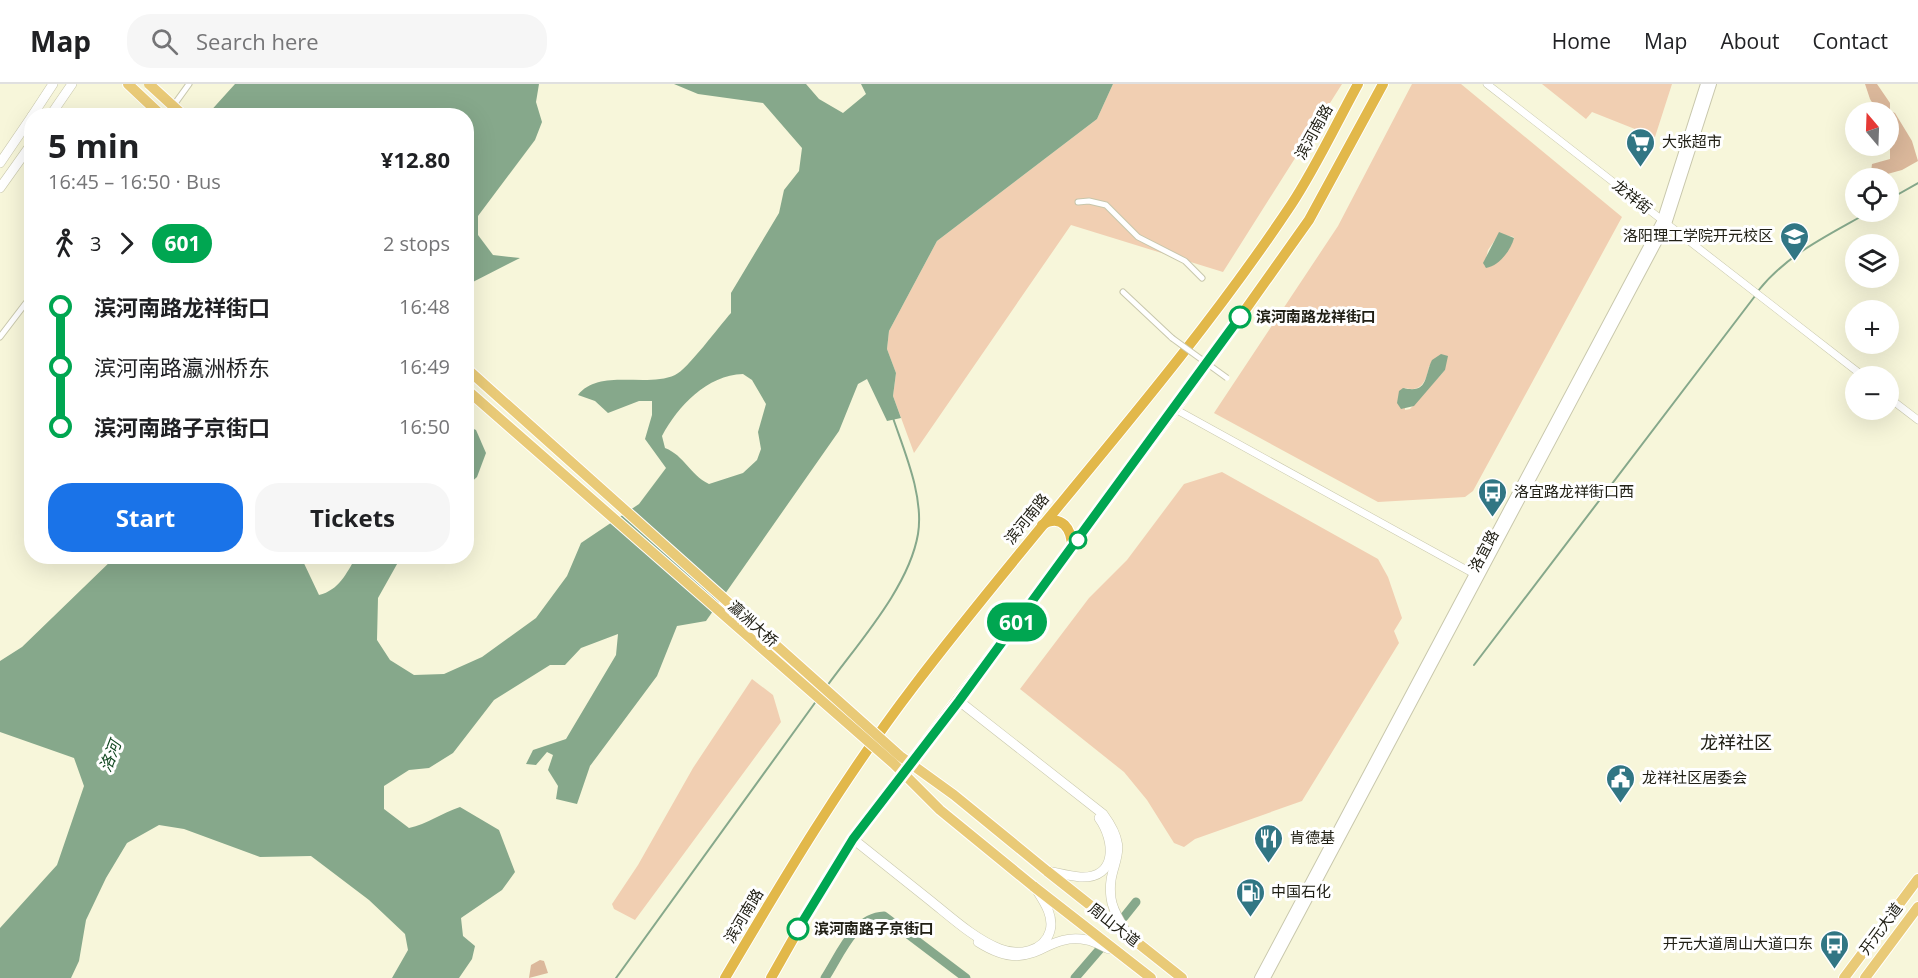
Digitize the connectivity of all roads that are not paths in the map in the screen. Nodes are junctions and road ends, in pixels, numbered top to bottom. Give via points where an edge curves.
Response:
1 (54, 84) edge
2 (72, 84) edge
3 (128, 84) edge
4 (149, 84) edge
5 (189, 84) edge
6 (1358, 84) edge
7 (1383, 84) edge
8 (1487, 84) edge
9 (1705, 84) edge
10 (1712, 84) edge
11 (38, 108) edge
12 (56, 108) edge
13 (155, 108) edge
14 (170, 108) edge
15 (175, 108) edge
16 (24, 128) edge
17 (24, 154) edge
18 (0, 163) edge
19 (0, 188) edge
20 (1078, 202) dead end
21 (1664, 222) junction
22 (1202, 278) dead end
23 (1123, 292) dead end
24 (24, 306) edge
25 (0, 337) edge
26 (1850, 366) edge
27 (474, 376) edge
28 (1227, 378) dead end
29 (474, 397) edge
30 (1899, 405) edge
31 (1175, 409) junction
32 (1918, 420) edge
33 (1038, 528) junction
34 (1072, 548) junction
35 (1476, 574) junction
36 (959, 701) junction
37 (1084, 800) junction
38 (853, 839) junction
39 (1047, 871) junction
40 (1918, 879) edge
41 (1033, 885) junction
42 (1918, 907) edge
43 (961, 926) junction
44 (1129, 937) junction
45 (1118, 952) junction
46 (725, 978) edge
47 (771, 978) edge
48 (1151, 978) edge
49 (1182, 978) edge
50 (1259, 978) edge
51 (1266, 978) edge
52 (1844, 978) edge
53 (1865, 978) edge

1 - 11 main road
2 - 12 main road
3 - 13 main road
4 - 15 main road, bridge
5 - 14 street
6 - 33 highway, 滨河南路 via 1292,203 1173,369
7 - 31 highway via 1309,220
8 - 21 street, 龙祥街
9 - 21 street, 洛宜路
10 - 21 street, 洛宜路
16 - 18 main road
17 - 19 main road
20 - 22 street via 1106,206 1137,237 1185,261
21 - 26 street, 龙祥街
21 - 35 street, 洛宜路
23 - 28 street, bridge via 1172,338
24 - 25 street
27 - 39 main road, 瀛洲大桥, bridge via 900,756
29 - 41 main road, 瀛洲大桥, bridge via 894,764 940,810
30 - 32 street
31 - 34 highway
31 - 35 street
33 - 34 highway via 1055,520 1065,523 1070,529
33 - 46 highway, 滨河南路 via 912,688 820,818
34 - 36 highway
35 - 50 street, 洛宜路
35 - 51 street, 洛宜路
36 - 37 main road
36 - 38 highway
37 - 39 main road via 1109,836 1110,859 1103,868 1082,877
37 - 44 main road via 1103,813 1118,842 1111,899
38 - 43 main road
38 - 47 highway
39 - 44 main road, 周山大道
40 - 52 main road, 开元大道
41 - 43 main road via 1046,903 1050,931 1032,950 1016,954 1000,949
41 - 45 main road, 周山大道
42 - 53 main road, 开元大道
43 - 45 main road via 991,952 1012,959 1032,958 1072,940 1087,940
44 - 49 main road, 周山大道
45 - 48 main road, 周山大道

